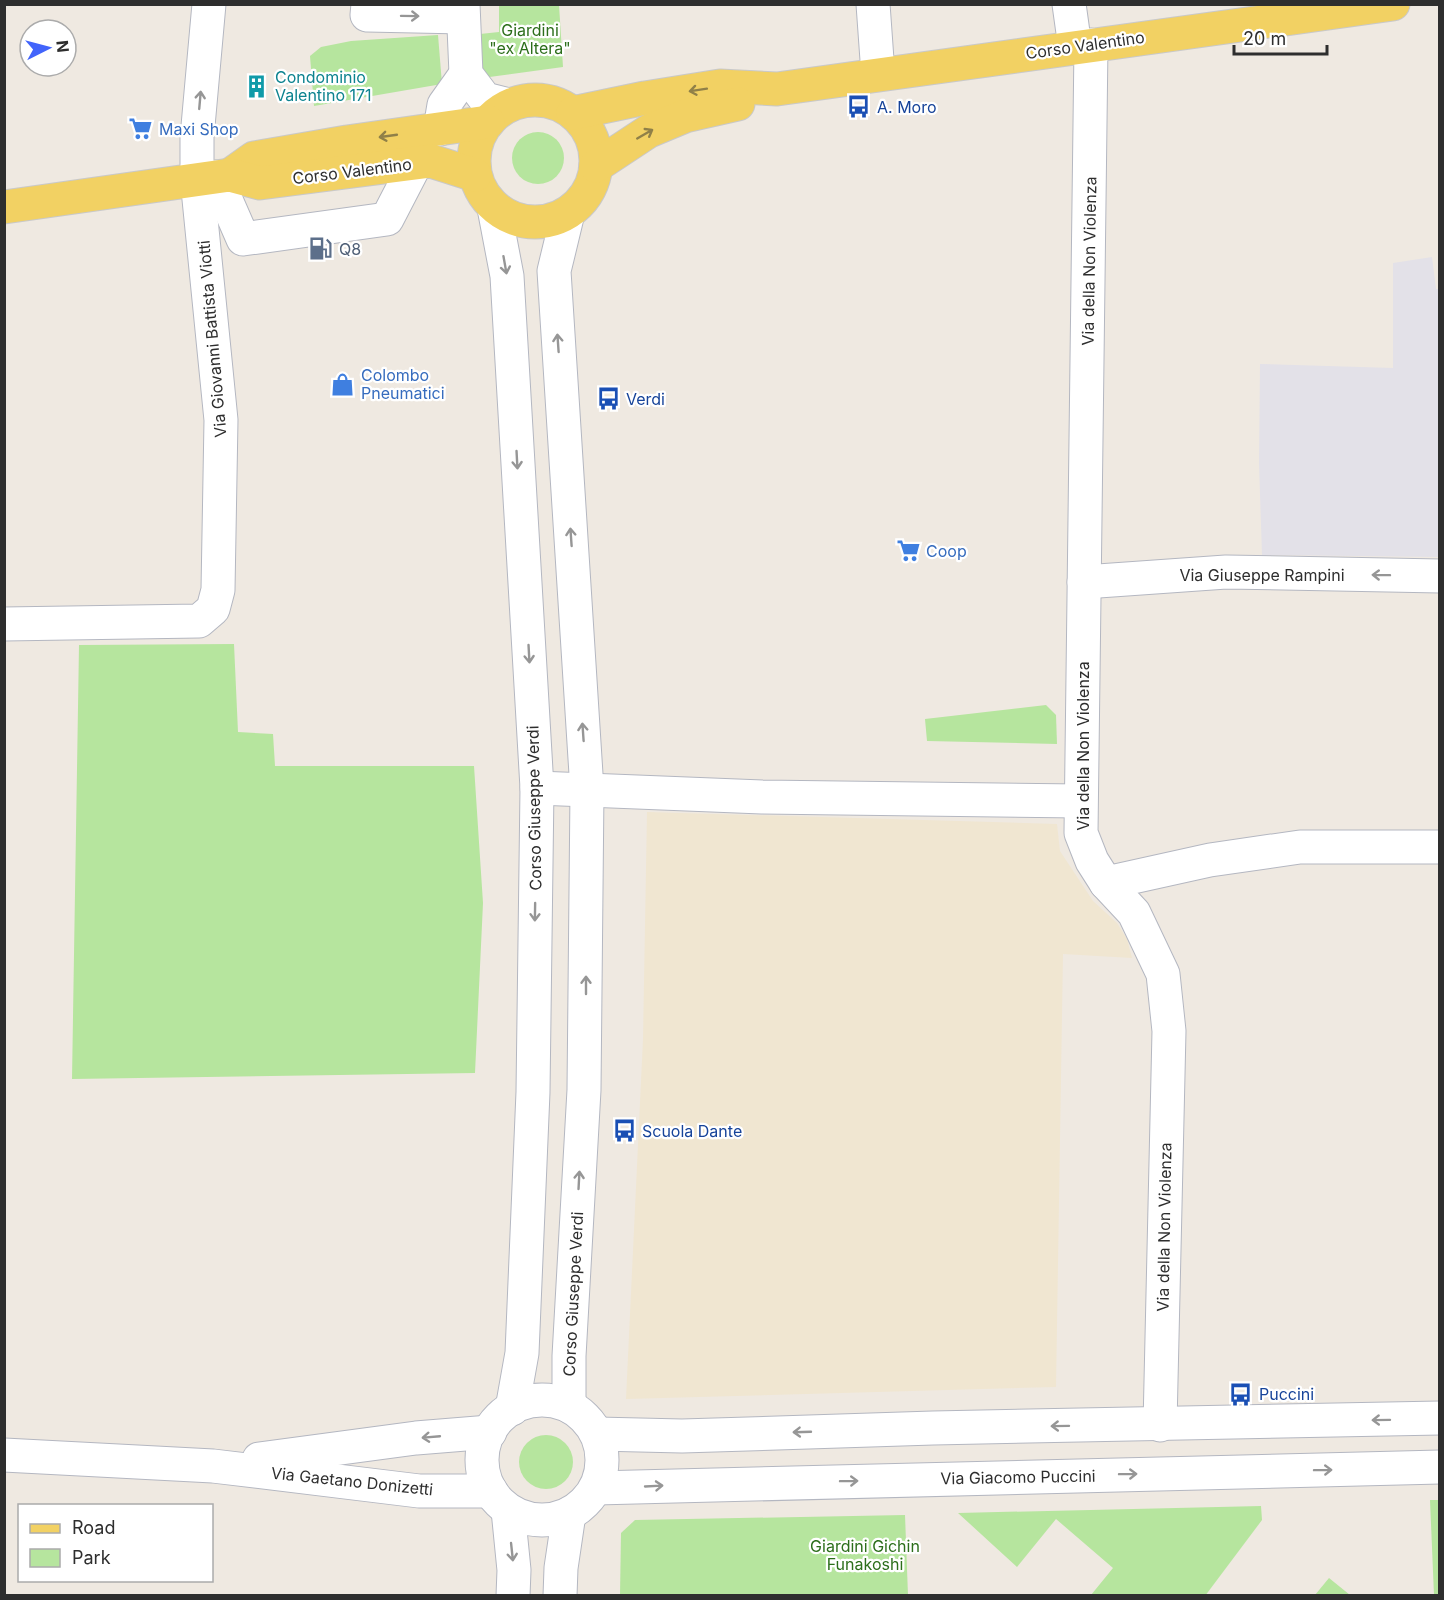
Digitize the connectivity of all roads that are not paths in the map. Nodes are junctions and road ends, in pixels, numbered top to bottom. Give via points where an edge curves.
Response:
1 (209, 4) edge
2 (368, 4) edge
3 (873, 4) edge
4 (1069, 4) edge
5 (1393, 4) edge
6 (463, 11) edge
7 (1083, 46) junction
8 (466, 74) junction
9 (878, 74) junction
10 (777, 89) junction
11 (573, 113) junction
12 (498, 114) junction
13 (440, 129) junction
14 (416, 163) junction
15 (596, 166) junction
16 (475, 175) junction
17 (214, 177) junction
18 (4, 207) edge
19 (494, 208) junction
20 (568, 213) junction
21 (1440, 576) edge
22 (1084, 582) junction
23 (4, 624) edge
24 (537, 788) junction
25 (587, 790) junction
26 (1080, 801) junction
27 (1440, 847) edge
28 (1106, 883) junction
29 (569, 1406) junction
30 (1440, 1418) edge
31 (501, 1420) junction
32 (1160, 1425) junction
33 (597, 1434) junction
34 (4, 1455) edge
35 (213, 1466) junction
36 (1440, 1467) edge
37 (596, 1488) junction
38 (500, 1500) junction
39 (569, 1514) junction
40 (513, 1596) edge
41 (560, 1596) edge

17 -> 1 street, Via Giovanni Battista Viotti via 197,137
2 -> 6 street via 367,15
3 - 9 street
4 - 7 street, Via della Non Violenza
5 - 7 main road, Corso Valentino
6 - 8 street
7 - 9 main road, Corso Valentino
7 - 22 street, Via della Non Violenza
8 - 12 street, Corso Valentino
8 - 13 street via 444,105
9 - 10 main road, Corso Valentino
10 -> 11 main road, Corso Valentino via 720,87
15 -> 10 main road, Corso Valentino via 649,131 685,116 737,104
11 - 12 main road, Corso Valentino via 542,100 525,101
11 - 15 main road via 594,146
12 - 13 main road, Corso Valentino
12 - 16 main road via 478,138
13 -> 17 main road, Corso Valentino via 254,158
14 - 16 main road, Corso Valentino via 431,162
14 - 17 main road, Corso Valentino via 260,183
14 - 17 street via 387,219 243,239
15 - 20 main road via 587,192
16 - 19 main road
17 - 18 main road, Corso Valentino
17 - 23 street, Via Giovanni Battista Viotti via 221,420 218,590 213,609 199,621
19 - 20 main road via 530,223 550,221
19 -> 24 street, Corso Giuseppe Verdi via 507,276
25 -> 20 street, Corso Giuseppe Verdi via 554,271
21 -> 22 street, Via Giuseppe Rampini via 1226,572
22 - 26 street, Via della Non Violenza
24 - 25 street
24 -> 31 street, Corso Giuseppe Verdi via 522,1353
25 - 26 street via 762,797
29 -> 25 street, Corso Giuseppe Verdi via 584,1089
26 - 28 street, Via della Non Violenza via 1081,833
27 - 28 street via 1300,847 1210,860
28 - 32 street, Via della Non Violenza via 1134,913 1163,974 1169,1031
29 - 31 street via 549,1400 530,1401
29 - 33 street
30 -> 32 street
31 -> 35 street, Via Gaetano Donizetti via 416,1438
31 - 38 street via 483,1451 483,1472
32 -> 33 street via 682,1436
33 - 37 street via 602,1471
34 - 35 street, Via Gaetano Donizetti
35 - 38 street, Via Gaetano Donizetti
37 -> 36 street, Via Giacomo Puccini
37 - 39 street
38 - 39 street via 523,1517 554,1519
38 -> 40 street via 514,1570
39 - 41 street

